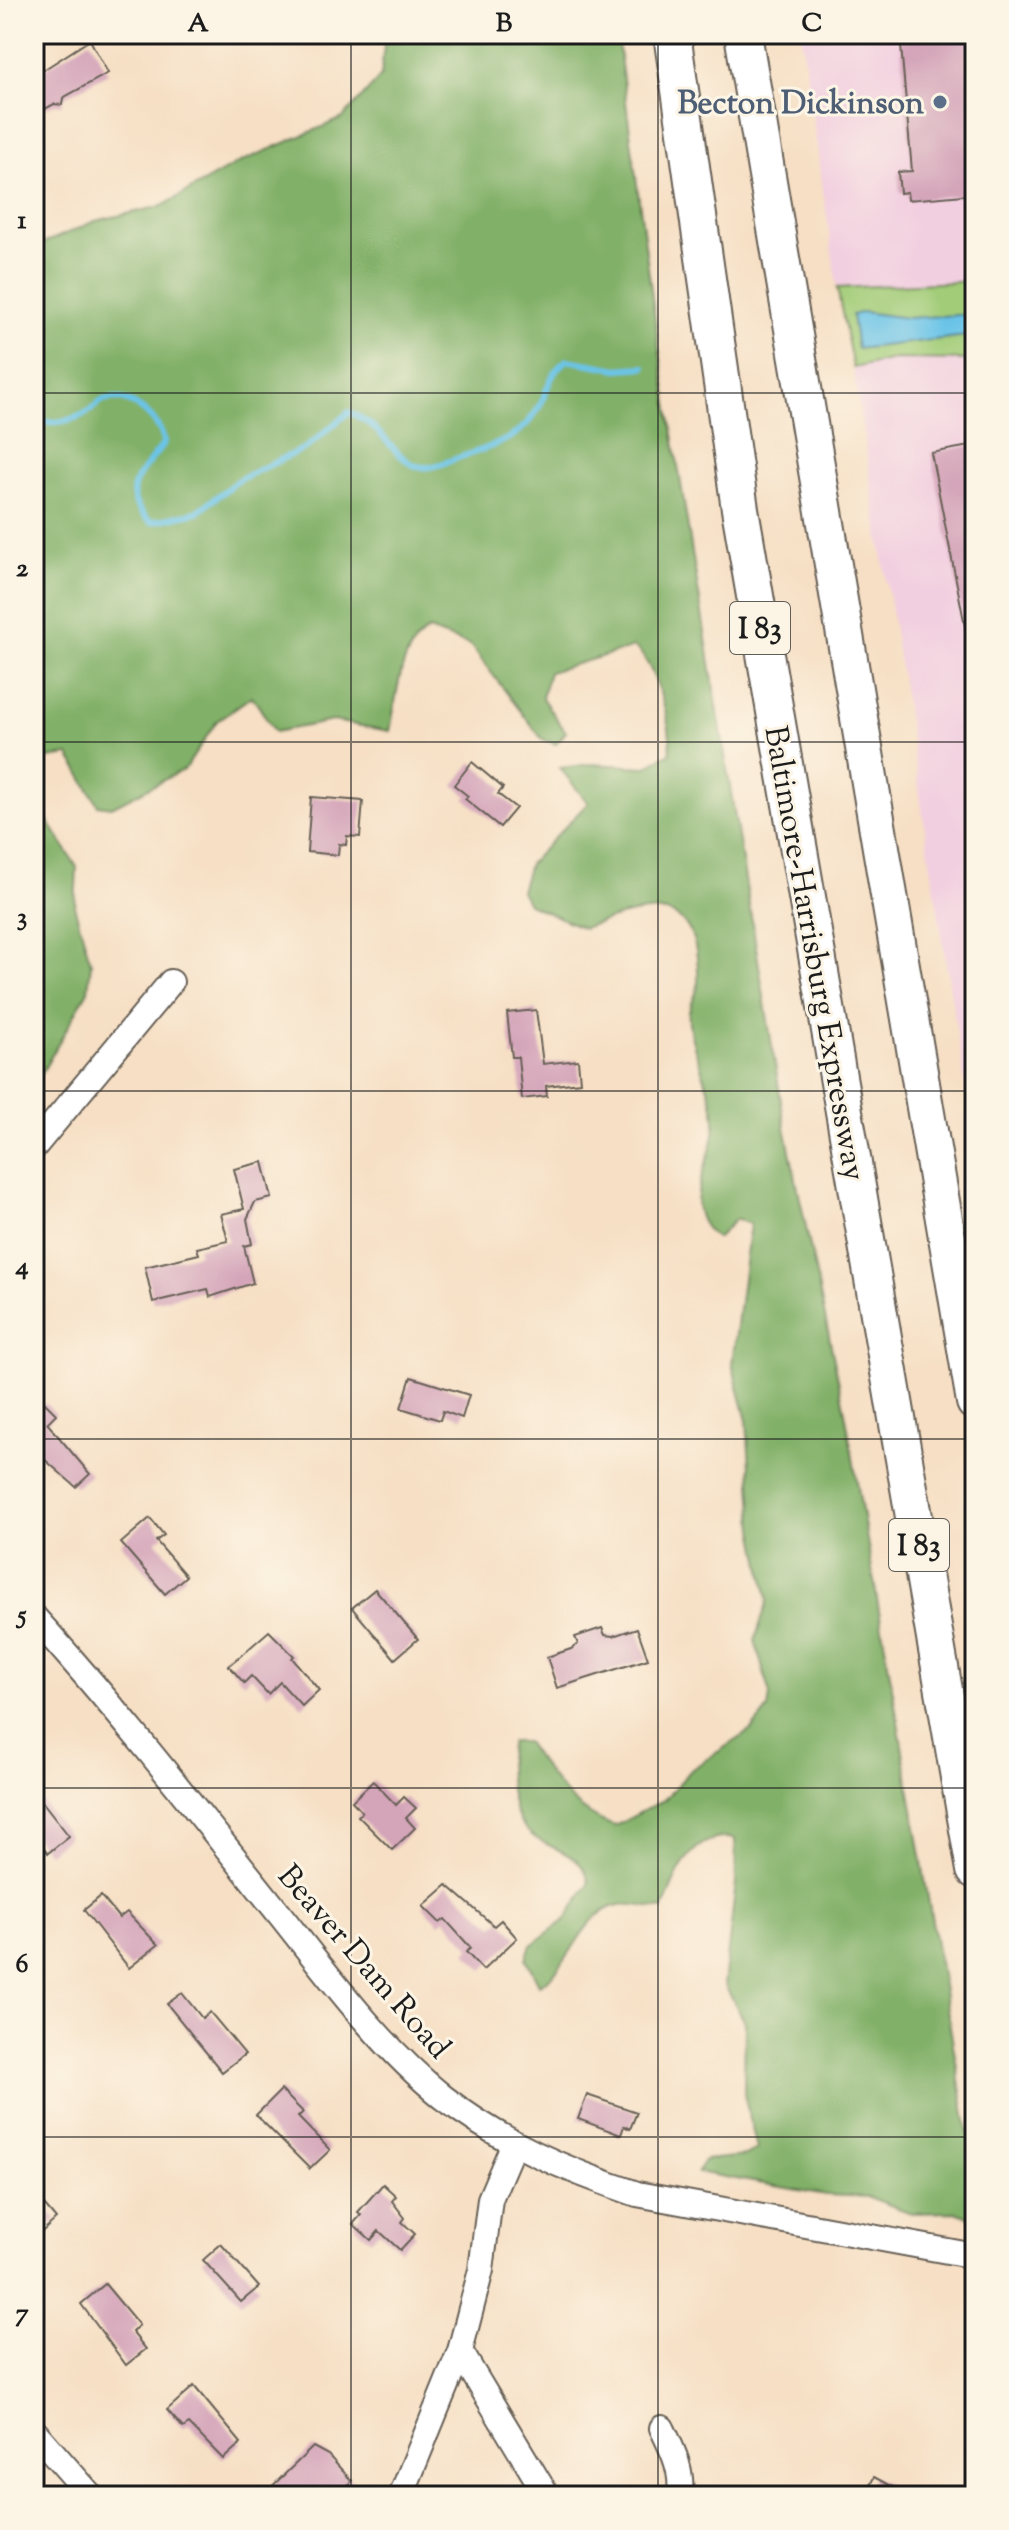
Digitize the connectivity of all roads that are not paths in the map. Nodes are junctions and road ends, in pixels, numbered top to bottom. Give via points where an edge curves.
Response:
1 (672, 34) edge
2 (743, 34) edge
3 (757, 34) edge
4 (783, 280) junction
5 (171, 982) dead end
6 (34, 1147) edge
7 (975, 1402) edge
8 (34, 1617) edge
9 (975, 1870) edge
10 (514, 2143) junction
11 (969, 2255) edge
12 (460, 2351) junction
13 (662, 2428) dead end
14 (34, 2431) edge
15 (91, 2496) edge
16 (401, 2496) edge
17 (547, 2496) edge
18 (680, 2496) edge

1 - 9 highway, Baltimore-Harrisburg Expressway / I 83 via 740,509
2 - 4 highway, I 83
3 - 4 highway
4 - 7 highway, I 83
5 - 6 street
8 - 10 street, Beaver Dam Road via 407,2065 442,2096
10 - 11 street, Beaver Dam Road via 637,2194
10 - 12 street via 490,2199 481,2270
12 - 16 street
12 - 17 street
13 - 18 street via 677,2459
14 - 15 street

